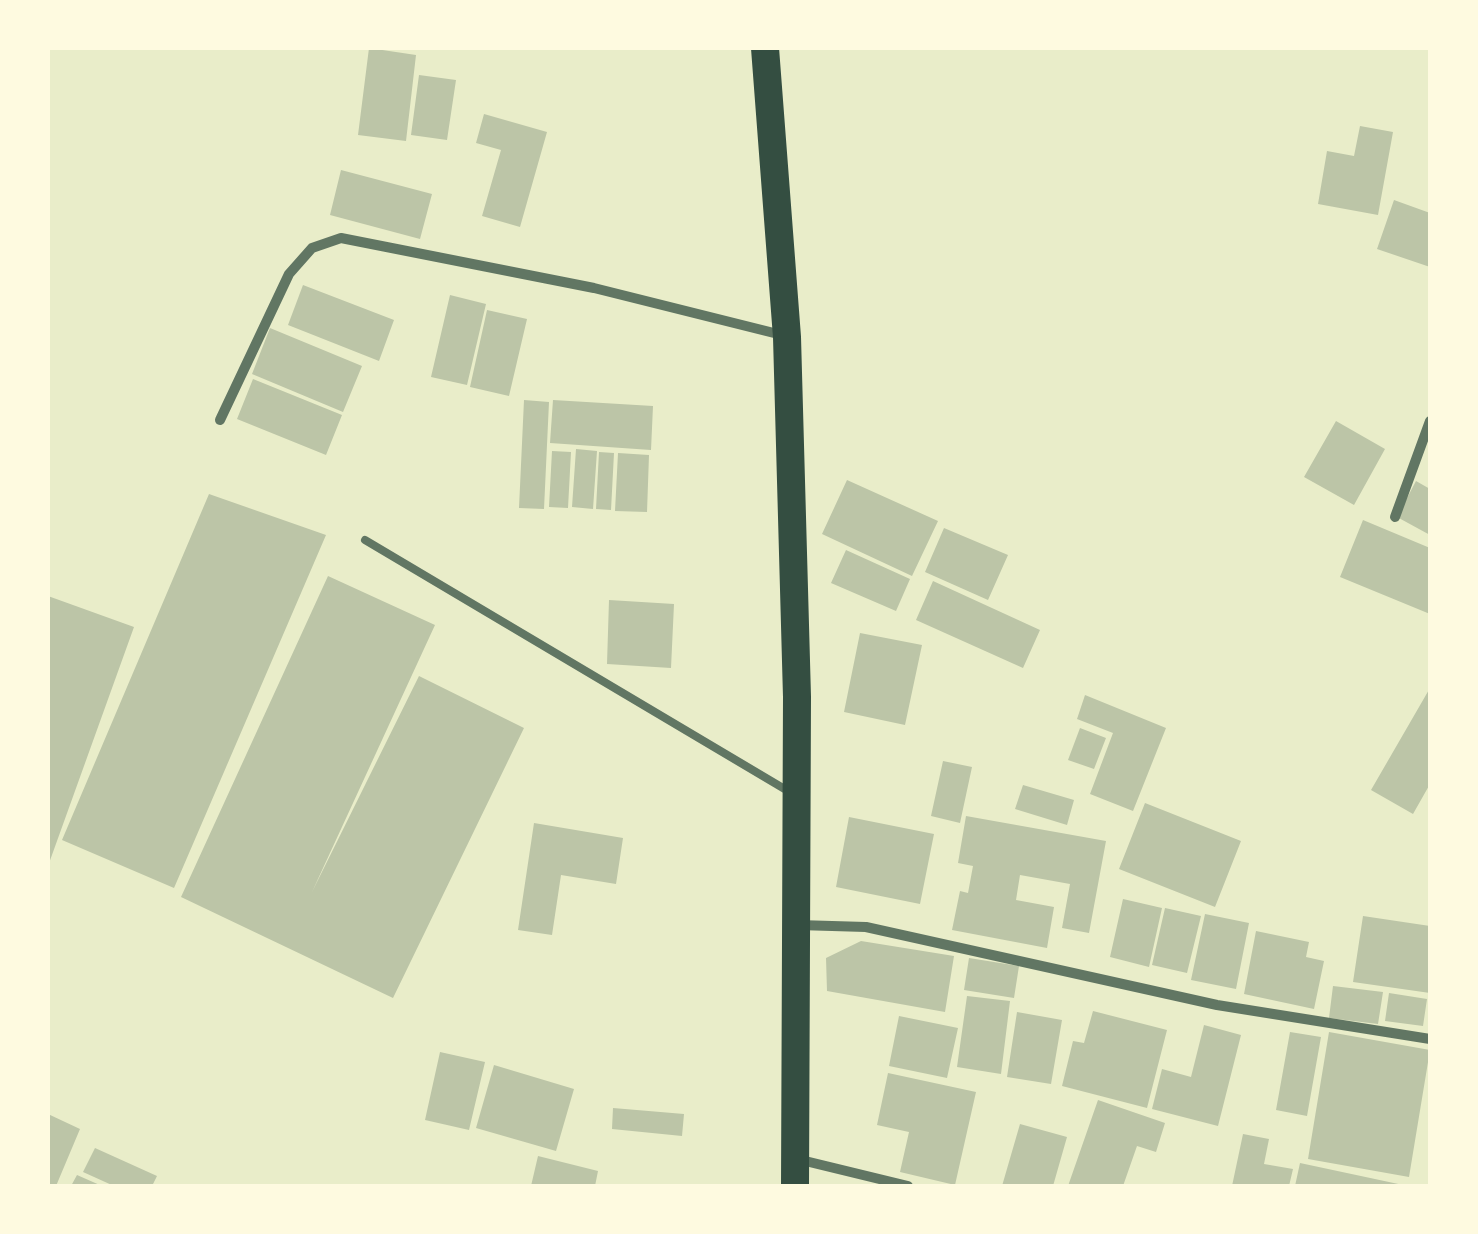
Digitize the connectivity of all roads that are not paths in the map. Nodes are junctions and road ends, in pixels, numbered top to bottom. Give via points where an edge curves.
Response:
1 (765, 48) edge
2 (787, 336) junction
3 (220, 420) dead end
4 (1430, 422) edge
5 (1395, 517) dead end
6 (365, 540) dead end
7 (796, 796) junction
8 (796, 925) junction
9 (1430, 1038) edge
10 (795, 1173) edge
11 (908, 1186) edge

1 - 2 highway
2 - 3 street via 594,288 341,238 312,248 289,274
2 - 7 highway
4 - 5 street
6 - 7 lane
7 - 8 highway
8 - 9 street via 866,926 1217,1006
8 - 10 highway
10 - 11 street

